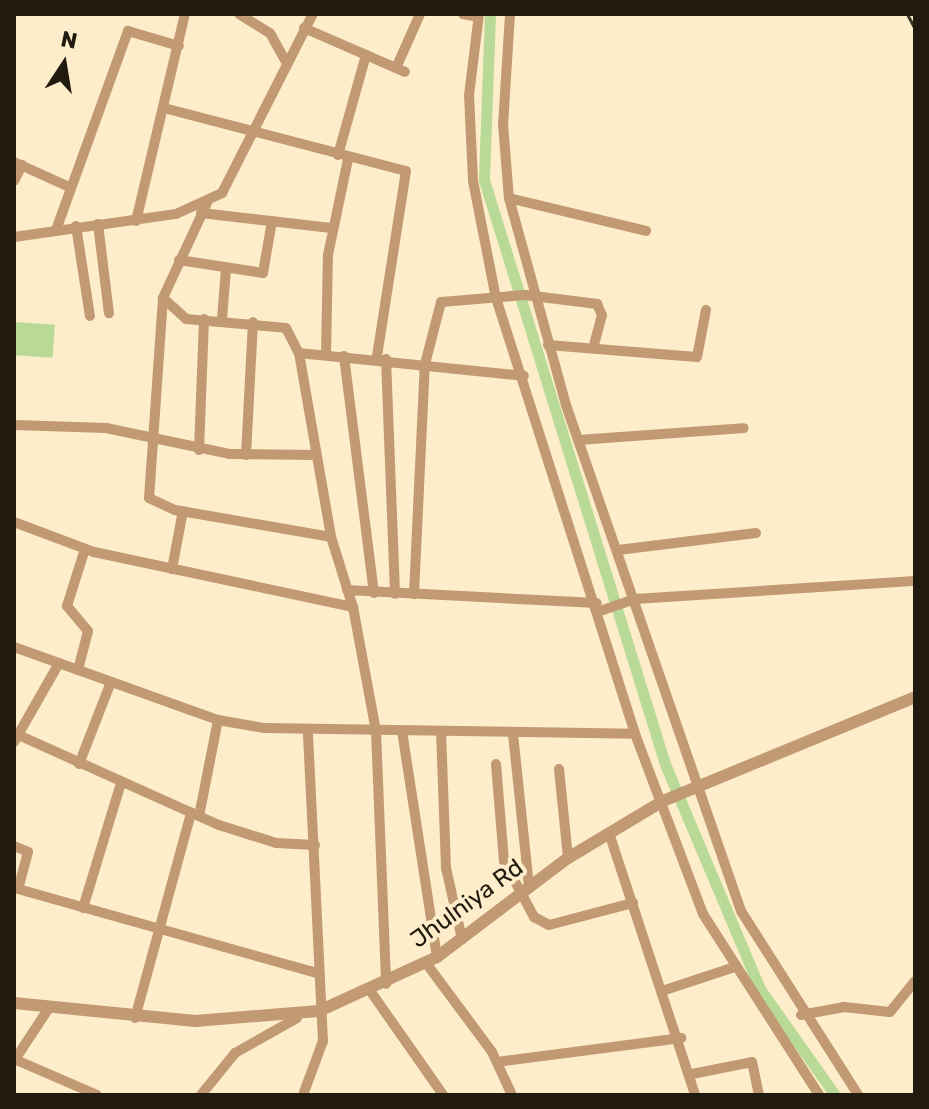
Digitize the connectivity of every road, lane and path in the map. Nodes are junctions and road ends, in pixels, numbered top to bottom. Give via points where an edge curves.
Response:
1 (185, 14) edge
2 (239, 14) edge
3 (313, 14) edge
4 (420, 14) edge
5 (463, 14) edge
6 (510, 14) edge
7 (478, 16) edge
8 (304, 28) junction
9 (179, 46) junction
10 (366, 55) junction
11 (285, 60) junction
12 (164, 108) junction
13 (253, 133) junction
14 (343, 157) junction
15 (18, 164) edge
16 (14, 181) edge
17 (69, 187) junction
18 (509, 198) junction
19 (207, 203) junction
20 (201, 213) junction
21 (136, 221) junction
22 (272, 221) junction
23 (98, 224) junction
24 (76, 226) junction
25 (331, 228) junction
26 (56, 230) junction
27 (646, 231) dead end
28 (14, 237) edge
29 (179, 260) junction
30 (226, 269) junction
31 (528, 295) junction
32 (163, 298) junction
33 (500, 298) junction
34 (706, 310) dead end
35 (109, 313) dead end
36 (90, 316) dead end
37 (204, 319) junction
38 (222, 319) junction
39 (253, 322) junction
40 (548, 345) junction
41 (594, 345) junction
42 (299, 353) junction
43 (326, 355) junction
44 (344, 356) junction
45 (382, 358) junction
46 (425, 364) junction
47 (524, 376) junction
48 (14, 425) edge
49 (744, 428) dead end
50 (578, 440) junction
51 (153, 442) junction
52 (199, 450) junction
53 (246, 455) junction
54 (316, 455) junction
55 (183, 511) junction
56 (14, 522) edge
57 (756, 533) dead end
58 (331, 537) junction
59 (85, 549) junction
60 (618, 550) junction
61 (172, 569) junction
62 (915, 581) edge
63 (347, 590) junction
64 (374, 593) junction
65 (395, 594) junction
66 (414, 594) junction
67 (629, 600) junction
68 (353, 607) junction
69 (602, 607) junction
70 (14, 647) edge
71 (59, 663) junction
72 (78, 670) junction
73 (111, 682) junction
74 (915, 697) edge
75 (218, 720) junction
76 (308, 730) junction
77 (376, 731) junction
78 (402, 731) junction
79 (441, 731) junction
80 (513, 734) junction
81 (635, 734) junction
82 (15, 736) edge
83 (79, 764) junction
84 (496, 764) dead end
85 (559, 769) dead end
86 (121, 783) junction
87 (678, 795) junction
88 (195, 815) junction
89 (609, 833) junction
90 (315, 845) junction
91 (14, 846) edge
92 (568, 858) junction
93 (529, 887) junction
94 (18, 889) junction
95 (517, 897) junction
96 (14, 900) edge
97 (633, 903) junction
98 (83, 908) junction
99 (156, 929) junction
100 (462, 939) junction
101 (431, 960) junction
102 (732, 968) junction
103 (317, 973) junction
104 (915, 981) edge
105 (386, 984) junction
106 (665, 990) junction
107 (371, 992) junction
108 (14, 1003) edge
109 (49, 1008) junction
110 (319, 1011) junction
111 (801, 1015) junction
112 (135, 1018) junction
113 (297, 1018) junction
114 (681, 1038) junction
115 (14, 1060) edge
116 (497, 1062) junction
117 (692, 1074) junction
118 (97, 1095) edge
119 (201, 1095) edge
120 (303, 1095) edge
121 (443, 1095) edge
122 (512, 1095) edge
123 (695, 1095) edge
124 (759, 1095) edge
125 (819, 1095) edge
126 (858, 1095) edge

1 - 9 street
2 - 11 street via 270,33
3 - 8 street
4 - 10 street via 400,70
5 - 7 street
6 - 18 street via 503,124
7 - 33 street via 471,156
8 - 10 street
8 - 11 street
9 - 12 street
9 - 17 street via 128,31
10 - 14 street
11 - 13 street
12 - 13 street
12 - 21 street
13 - 14 street
13 - 19 street via 233,177
14 - 25 street
14 - 45 street via 395,167 410,179
15 - 16 street
15 - 17 street
17 - 26 street
18 - 27 street
18 - 31 street
19 - 20 street
19 - 21 street
20 - 22 street
20 - 29 street
21 - 23 street
22 - 25 street
22 - 30 street via 263,273
23 - 24 street
23 - 35 street
24 - 26 street
24 - 36 street
25 - 43 street
26 - 28 street
29 - 30 street
29 - 32 street
30 - 38 street
31 - 33 street
31 - 40 street
31 - 41 street via 603,308
32 - 37 street via 175,315
32 - 51 street
33 - 46 street via 441,302
33 - 47 street
34 - 41 street via 697,357
37 - 38 street
37 - 52 street
38 - 39 street
39 - 42 street via 286,328
39 - 53 street
40 - 41 street
40 - 50 street
42 - 43 street
42 - 54 street
43 - 44 street
44 - 45 street
44 - 64 street
45 - 46 street
45 - 65 street
46 - 47 street
46 - 66 street
47 - 69 street
48 - 51 street via 106,428
49 - 50 street
50 - 60 street
51 - 52 street
51 - 55 street via 149,498
52 - 53 street
53 - 54 street
54 - 58 street
55 - 58 street
55 - 61 street
56 - 59 street
57 - 60 street
58 - 63 street
59 - 61 street
59 - 72 street via 67,606 88,631
60 - 67 street
61 - 68 street
62 - 67 street
63 - 64 street
63 - 68 street
64 - 65 street
65 - 66 street
66 - 69 street
67 - 69 street
67 - 87 street
68 - 77 street
69 - 81 street
70 - 71 street
71 - 72 street
71 - 82 street
72 - 73 street
73 - 75 street
73 - 83 street
74 - 87 street, Jhulniya Rd
75 - 76 street
75 - 88 street
76 - 77 street
76 - 90 street
77 - 78 street
77 - 105 street
78 - 79 street
78 - 101 street
79 - 80 street
79 - 100 street via 446,868
80 - 81 street
80 - 93 street
81 - 87 street
82 - 83 street
83 - 86 street
84 - 95 street via 500,843
85 - 92 street
86 - 88 street
86 - 98 street
87 - 89 street, Jhulniya Rd
87 - 102 street via 703,914
87 - 111 street
88 - 90 street via 260,840
88 - 99 street
89 - 92 street, Jhulniya Rd
89 - 97 street
90 - 103 street
91 - 94 street via 28,852
92 - 93 street, Jhulniya Rd
93 - 95 street, Jhulniya Rd
94 - 96 street
94 - 98 street
95 - 97 street via 549,925
95 - 100 street, Jhulniya Rd
97 - 106 street
98 - 99 street
99 - 103 street
99 - 112 street
100 - 101 street, Jhulniya Rd
101 - 105 street, Jhulniya Rd
101 - 116 street
102 - 106 street
102 - 125 street
103 - 110 street
104 - 111 street via 890,1012 844,1007
105 - 107 street, Jhulniya Rd
106 - 114 street
107 - 110 street, Jhulniya Rd
107 - 121 street
108 - 109 street, Jhulniya Rd
109 - 112 street, Jhulniya Rd
109 - 115 street
110 - 113 street, Jhulniya Rd
110 - 120 street via 320,1057
111 - 126 street
112 - 113 street, Jhulniya Rd
113 - 119 street via 235,1053
114 - 116 street
114 - 117 street
115 - 118 street
116 - 122 street
117 - 123 street
117 - 124 street via 752,1062

